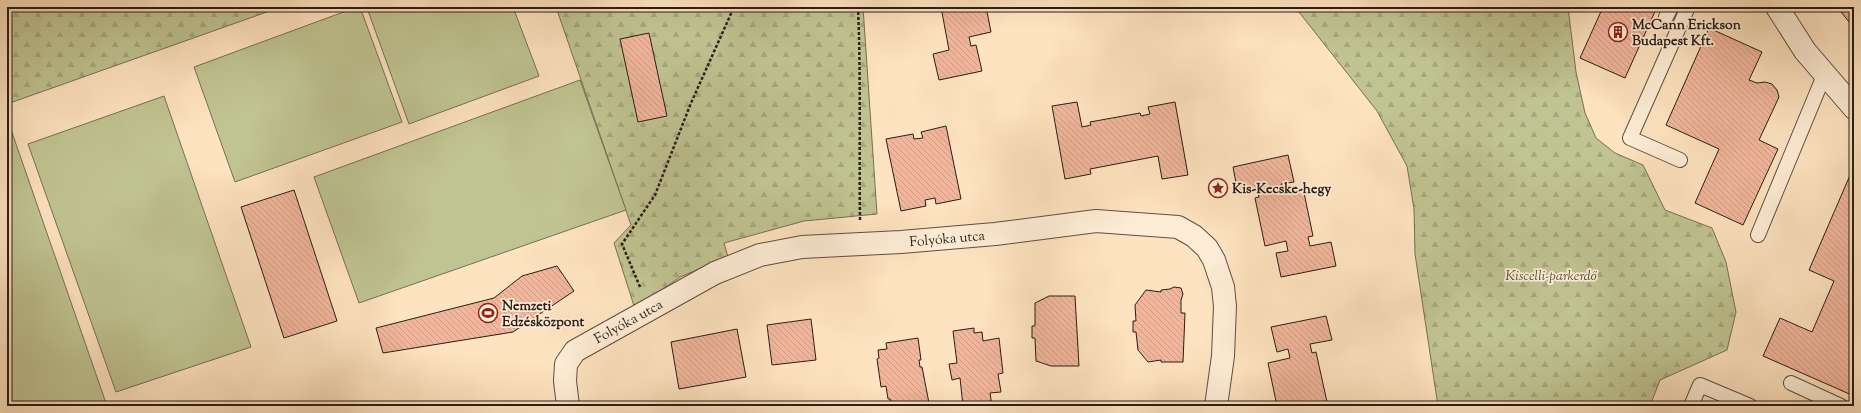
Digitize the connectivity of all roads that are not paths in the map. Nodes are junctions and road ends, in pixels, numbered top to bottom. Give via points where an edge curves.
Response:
1 (1688, 7) edge
2 (1779, 8) edge
3 (1824, 74) junction
4 (1854, 108) edge
5 (1680, 160) dead end
6 (1758, 235) dead end
7 (1791, 383) dead end
8 (568, 406) edge
9 (1216, 406) edge
10 (1691, 406) edge
11 (1750, 406) edge
12 (1841, 406) edge

1 - 5 lane via 1630,138
2 - 3 street via 1805,51
3 - 4 street
3 - 6 lane
7 - 12 lane
8 - 9 street, Folyóka utca via 566,364 575,351 715,273 760,255 802,247 995,234 1096,221 1178,227 1194,236 1207,248 1223,287 1225,306 1223,356
10 - 11 lane via 1700,385

